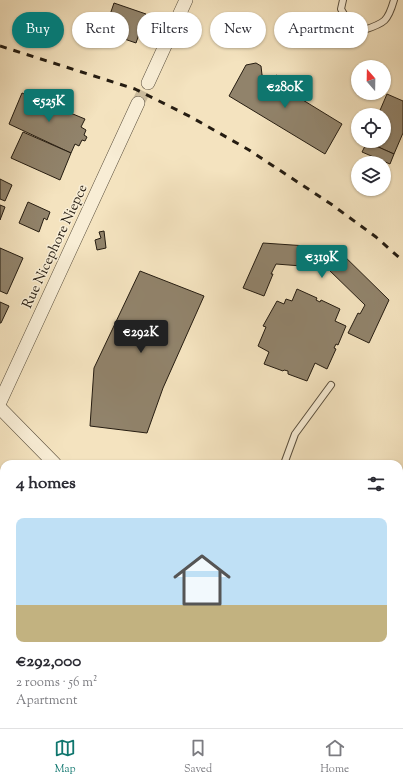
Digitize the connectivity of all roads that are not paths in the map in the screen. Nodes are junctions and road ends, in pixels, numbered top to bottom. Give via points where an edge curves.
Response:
1 (186, 0) edge
2 (343, 0) edge
3 (394, 0) edge
4 (148, 82) tunnel mouth
5 (138, 104) tunnel mouth
6 (331, 386) dead end
7 (0, 402) edge
8 (0, 408) edge
9 (51, 460) edge
10 (285, 460) edge

1 - 4 street
2 - 3 lane via 341,9 350,23 364,30 380,25 390,14
5 - 7 street, Rue Nicephore Niepce
6 - 10 lane via 294,434
8 - 9 street

